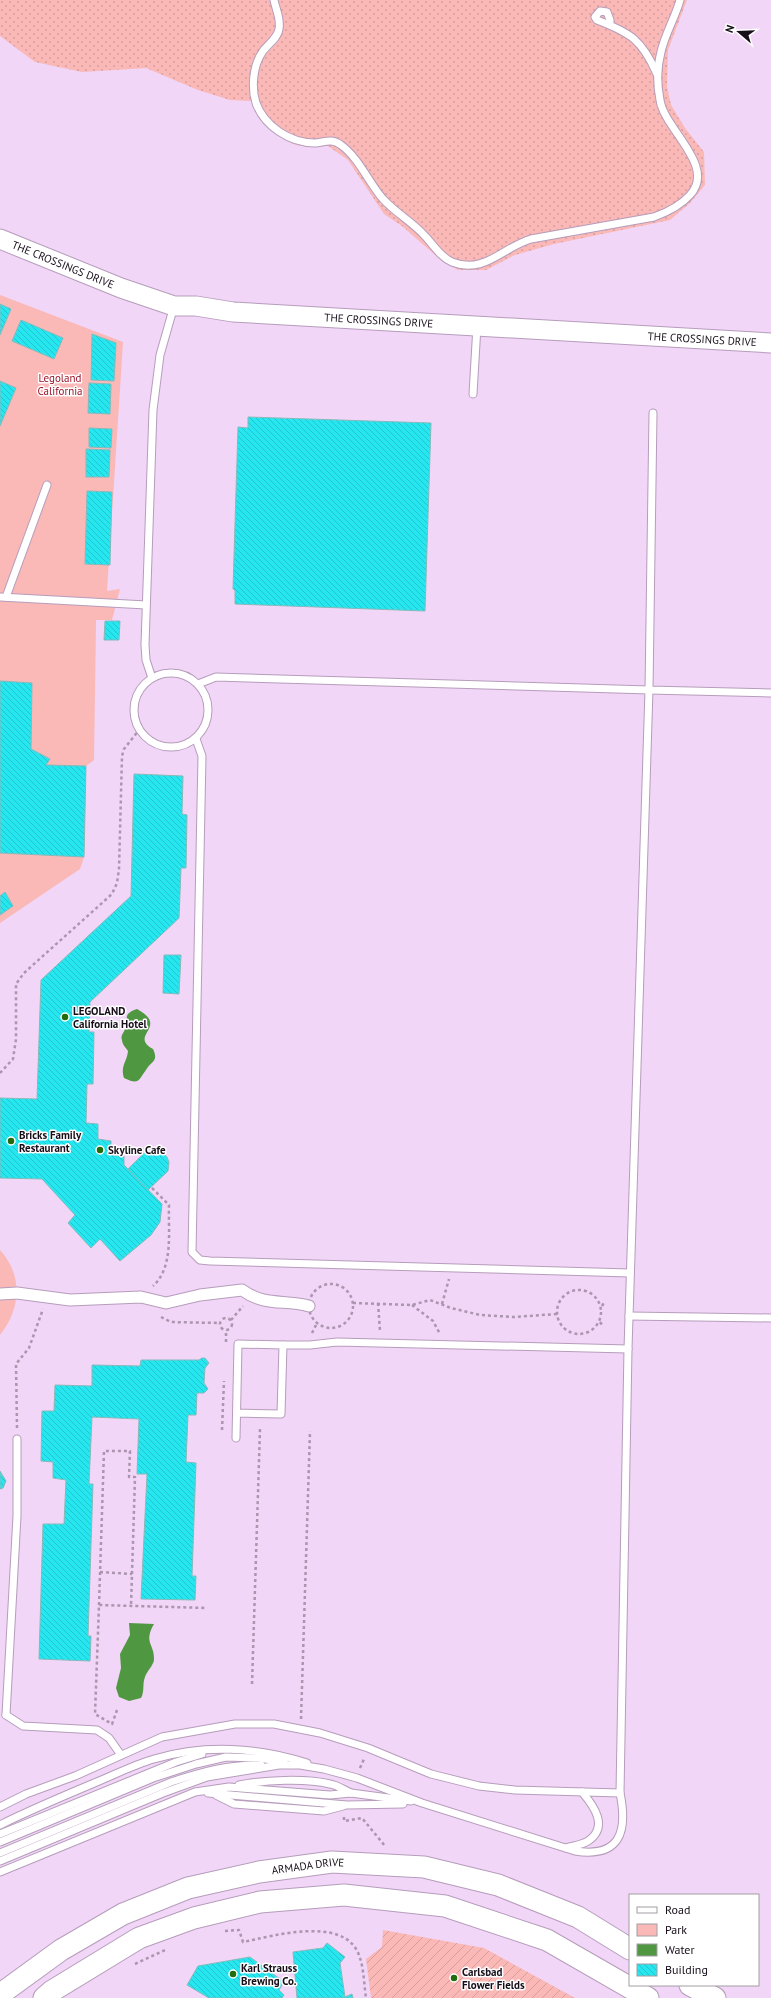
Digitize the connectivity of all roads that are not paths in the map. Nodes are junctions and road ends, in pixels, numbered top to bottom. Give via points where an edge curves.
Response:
1 (274, 0) edge
2 (680, 0) edge
3 (610, 25) dead end
4 (658, 76) junction
5 (0, 239) edge
6 (174, 306) junction
7 (477, 326) junction
8 (771, 343) edge
9 (474, 394) dead end
10 (653, 413) dead end
11 (47, 485) dead end
12 (3, 597) edge
13 (146, 605) junction
14 (152, 678) junction
15 (198, 684) junction
16 (649, 690) junction
17 (771, 693) edge
18 (196, 739) junction
19 (630, 1273) junction
20 (0, 1294) edge
21 (309, 1306) road end
22 (629, 1316) junction
23 (771, 1318) edge
24 (283, 1345) junction
25 (628, 1349) junction
26 (237, 1413) junction
27 (236, 1438) dead end
28 (17, 1439) road end
29 (3, 1716) edge
30 (224, 1748) junction
31 (121, 1755) junction
32 (279, 1765) junction
33 (300, 1765) junction
34 (324, 1769) junction
35 (229, 1787) junction
36 (195, 1792) junction
37 (582, 1792) junction
38 (351, 1793) junction
39 (620, 1793) junction
40 (422, 1803) junction
41 (0, 1807) edge
42 (0, 1825) edge
43 (0, 1834) edge
44 (0, 1842) edge
45 (566, 1848) junction
46 (0, 1853) edge
47 (0, 1861) edge
48 (0, 1872) edge
49 (629, 1948) edge
50 (692, 1986) edge
51 (0, 1997) edge
52 (44, 1998) edge
53 (648, 1998) edge
54 (715, 1998) edge

1 - 4 lane via 279,16 279,30 260,57 253,87 256,103 263,116 275,129 294,139 316,143 330,140 340,144 396,212 422,232 442,255 458,264 490,260 530,239 654,217 670,211 689,196 698,180 697,168 661,108
2 - 4 lane via 661,51
3 - 4 lane via 637,40 649,56
5 - 6 street, THE CROSSINGS DRIVE via 121,288
6 - 7 street, THE CROSSINGS DRIVE via 196,306 233,312
6 - 13 lane via 160,355 156,384
7 - 8 street, THE CROSSINGS DRIVE
7 - 9 lane
10 - 16 lane
11 - 12 lane
12 - 13 lane
13 - 14 lane via 146,660
14 - 15 lane via 164,673 176,673 188,676
14 - 18 lane via 140,690 134,707 138,730 146,738 165,748 176,748
15 - 16 lane via 216,677
15 - 18 lane via 205,694 208,718
16 - 17 lane
16 - 19 lane
18 - 19 lane via 202,756 192,1252 200,1260 210,1261
19 - 22 lane
20 - 21 street via 17,1293 70,1300 141,1297 166,1303 200,1294 242,1290 253,1298 268,1302 295,1302
22 - 23 lane
22 - 25 lane
24 - 25 lane via 337,1342
24 - 26 lane via 281,1414
24 - 26 lane via 238,1344
25 - 39 lane
26 - 27 lane
28 - 29 lane via 17,1516
29 - 31 lane via 23,1726 97,1730 109,1738
30 - 34 lane via 256,1750
30 - 42 lane via 170,1754 153,1759
30 - 43 lane via 176,1762
31 - 37 lane via 162,1737 235,1724 274,1724 320,1733 365,1747 431,1774 458,1782 515,1790
31 - 41 lane
32 - 33 lane
32 - 46 lane via 239,1764 199,1773 171,1782
32 - 47 lane via 207,1777
33 - 34 lane
33 - 44 lane via 260,1758 226,1757 196,1764 153,1778
34 - 40 lane via 368,1781
35 - 36 lane
35 - 38 lane via 330,1795
35 - 38 lane via 261,1781 287,1780 331,1784
36 - 40 lane via 347,1805
36 - 48 lane
37 - 39 lane
37 - 45 lane via 594,1806 599,1824 587,1842
38 - 40 lane
39 - 45 lane via 623,1807 622,1831 615,1842 604,1851 590,1853
40 - 45 lane
49 - 51 main road, ARMADA DRIVE via 578,1917 498,1885 424,1867 332,1862 259,1872 188,1888 123,1914 61,1950
50 - 54 main road
52 - 53 main road via 140,1938 194,1918 260,1902 344,1895 445,1906 540,1938

